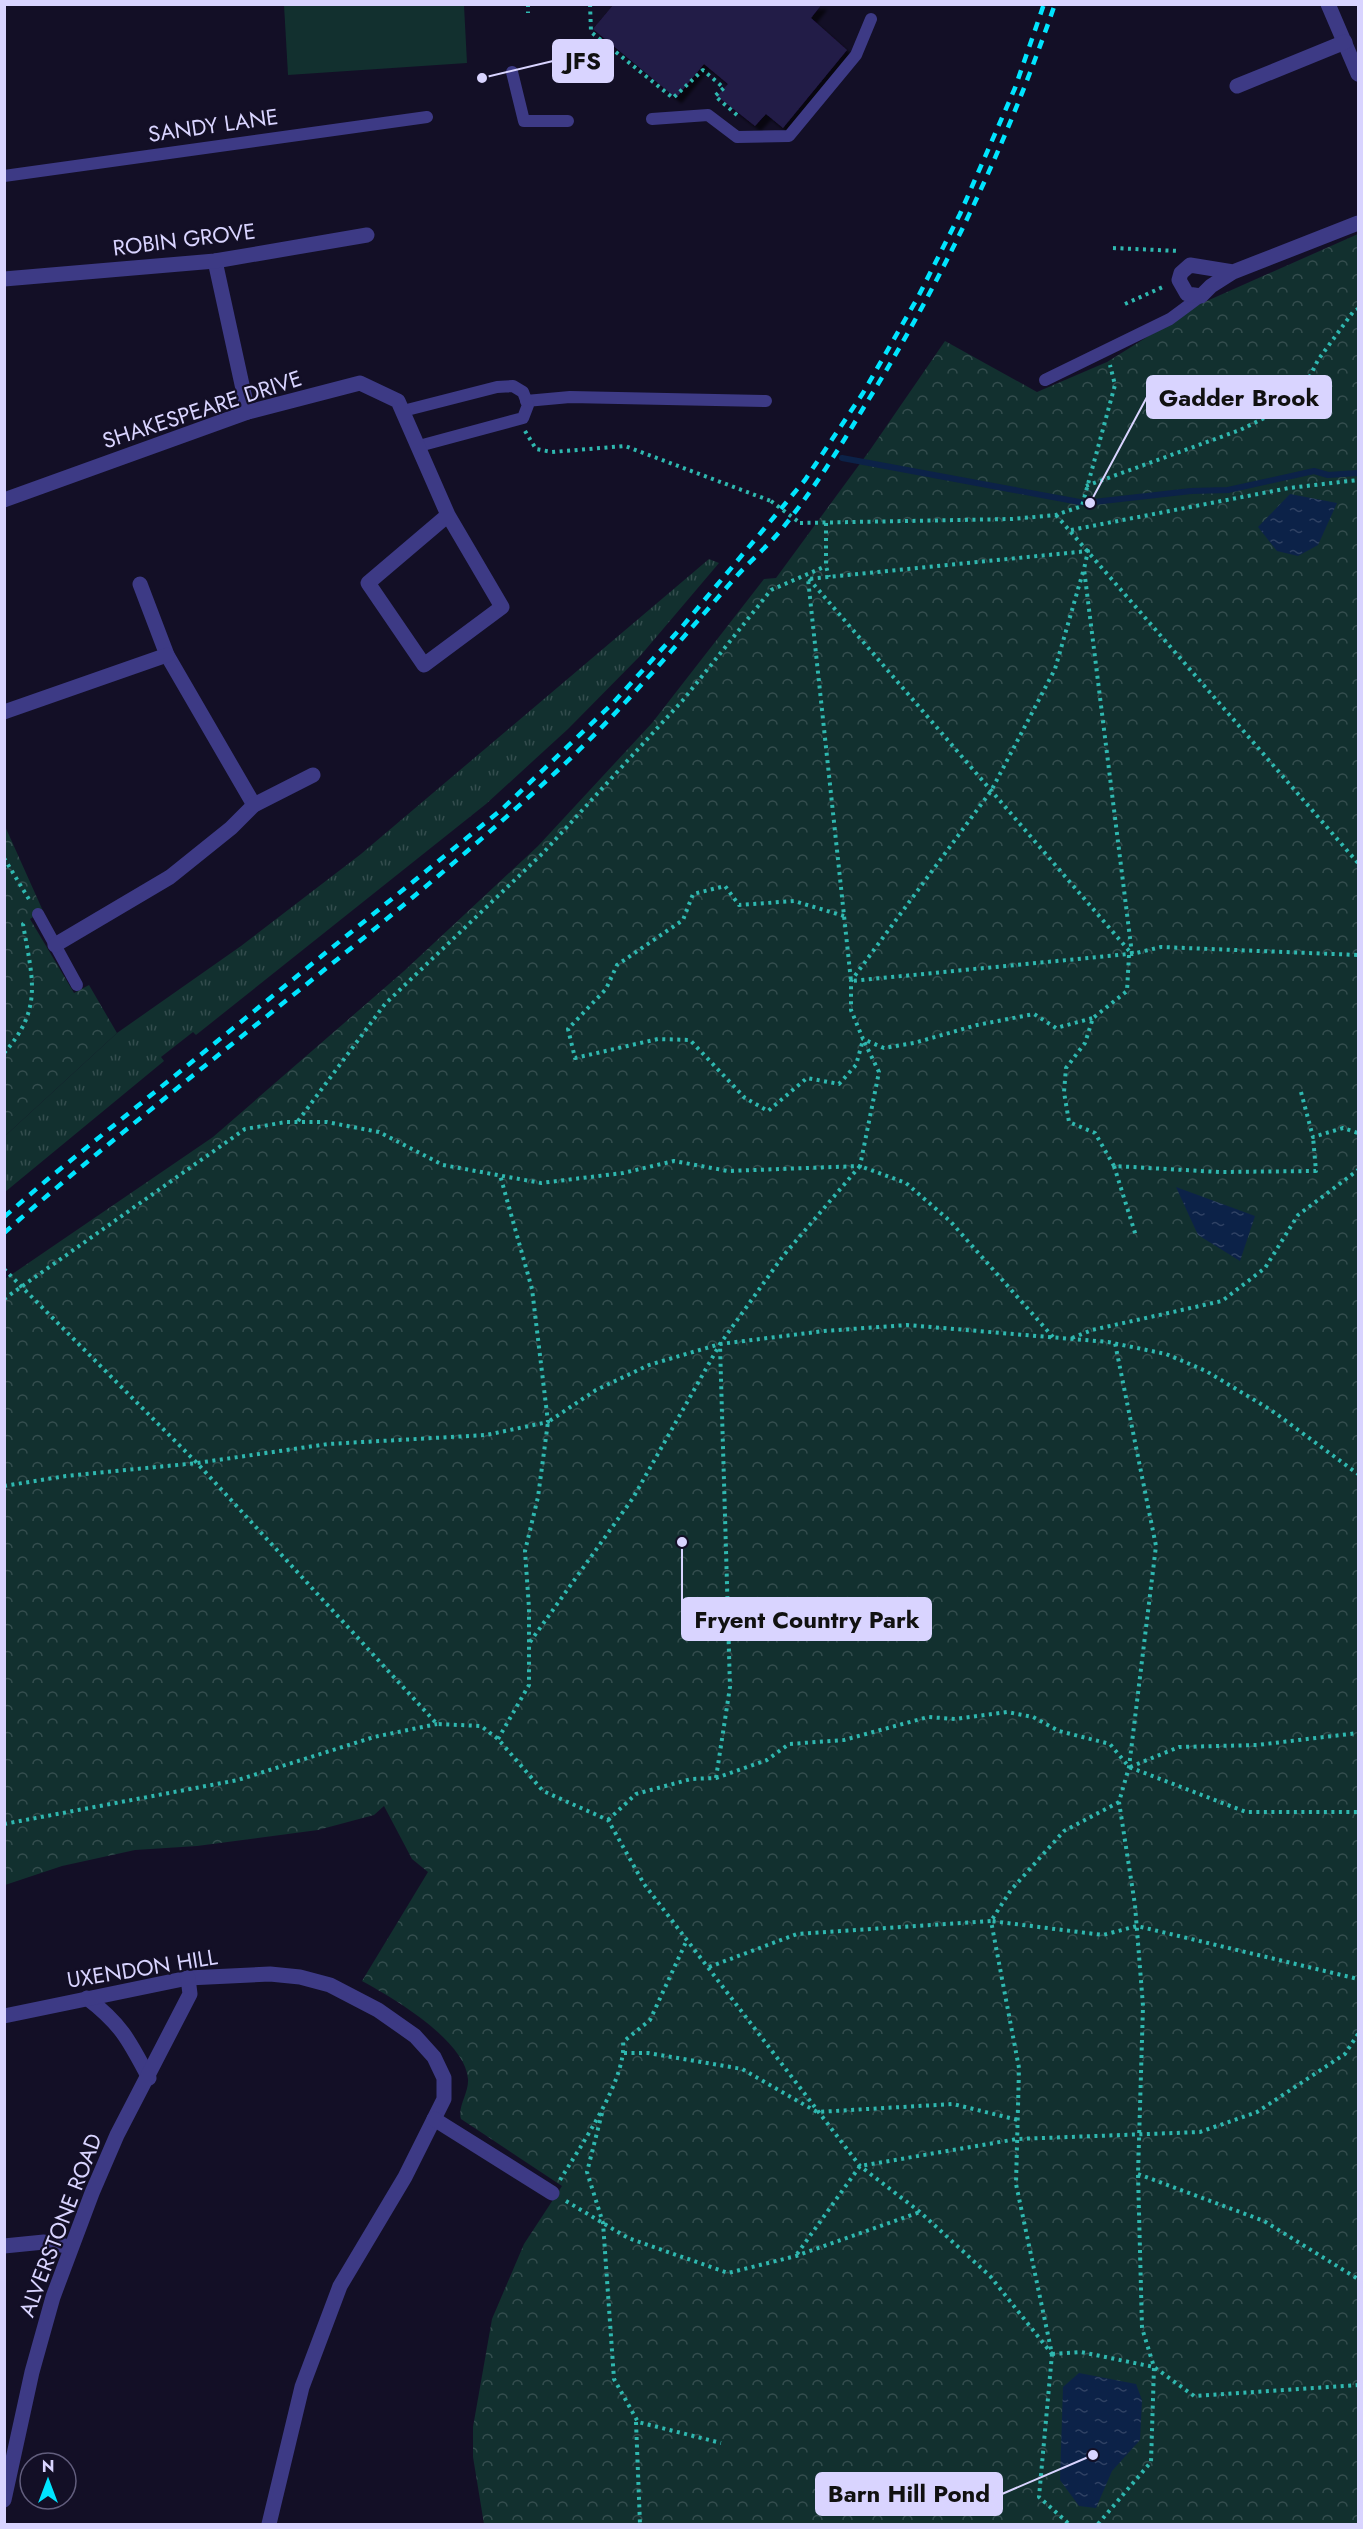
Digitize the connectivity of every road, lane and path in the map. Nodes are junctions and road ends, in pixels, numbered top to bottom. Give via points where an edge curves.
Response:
1 (528, 4) edge
2 (590, 4) edge
3 (1328, 4) edge
4 (528, 13) dead end
5 (871, 19) dead end
6 (1345, 42) junction
7 (512, 72) dead end
8 (1359, 74) edge
9 (1237, 86) dead end
10 (427, 117) dead end
11 (740, 117) dead end
12 (652, 119) dead end
13 (568, 121) dead end
14 (4, 176) edge
15 (1359, 223) edge
16 (368, 234) dead end
17 (1113, 248) dead end
18 (215, 261) junction
19 (1190, 265) junction
20 (1233, 272) junction
21 (4, 279) edge
22 (1179, 280) junction
23 (1202, 296) junction
24 (1125, 304) dead end
25 (1359, 309) edge
26 (1106, 350) junction
27 (1045, 380) dead end
28 (526, 401) junction
29 (766, 401) dead end
30 (403, 411) junction
31 (248, 412) junction
32 (519, 419) junction
33 (419, 446) junction
34 (1359, 480) edge
35 (1085, 486) junction
36 (4, 500) edge
37 (448, 515) junction
38 (1056, 515) junction
39 (826, 523) junction
40 (1070, 530) junction
41 (1088, 551) junction
42 (826, 566) junction
43 (1084, 569) junction
44 (829, 577) junction
45 (808, 579) junction
46 (140, 584) dead end
47 (167, 655) junction
48 (4, 712) edge
49 (313, 775) dead end
50 (991, 791) junction
51 (254, 805) junction
52 (4, 858) edge
53 (1359, 863) edge
54 (38, 914) junction
55 (844, 916) junction
56 (55, 945) junction
57 (1130, 954) junction
58 (1359, 955) edge
59 (851, 981) junction
60 (77, 985) dead end
61 (1093, 1018) junction
62 (863, 1039) junction
63 (4, 1053) edge
64 (1301, 1092) dead end
65 (297, 1122) junction
66 (1359, 1133) edge
67 (1313, 1137) junction
68 (860, 1166) junction
69 (1114, 1166) junction
70 (1359, 1170) edge
71 (500, 1175) junction
72 (1136, 1236) dead end
73 (4, 1269) edge
74 (19, 1287) junction
75 (4, 1299) edge
76 (1053, 1337) junction
77 (1071, 1339) junction
78 (1115, 1343) junction
79 (720, 1344) junction
80 (548, 1422) junction
81 (197, 1463) junction
82 (1359, 1474) edge
83 (4, 1486) edge
84 (529, 1642) junction
85 (437, 1724) junction
86 (1359, 1733) edge
87 (498, 1739) junction
88 (1129, 1767) junction
89 (716, 1778) junction
90 (1119, 1802) junction
91 (1359, 1812) edge
92 (608, 1820) junction
93 (4, 1824) edge
94 (991, 1921) junction
95 (1137, 1926) junction
96 (686, 1942) junction
97 (709, 1967) junction
98 (188, 1978) junction
99 (1359, 1979) edge
100 (87, 1998) junction
101 (4, 2016) edge
102 (1359, 2034) edge
103 (624, 2053) junction
104 (149, 2078) junction
105 (604, 2107) junction
106 (817, 2112) junction
107 (434, 2119) junction
108 (1018, 2120) junction
109 (1139, 2134) junction
110 (1017, 2139) junction
111 (860, 2166) junction
112 (1138, 2174) junction
113 (552, 2193) junction
114 (920, 2212) junction
115 (603, 2223) junction
116 (4, 2246) edge
117 (72, 2247) junction
118 (796, 2256) junction
119 (1359, 2279) edge
120 (1052, 2355) junction
121 (1154, 2367) junction
122 (1359, 2385) edge
123 (635, 2418) junction
124 (721, 2443) dead end
125 (5, 2492) edge
126 (269, 2524) edge
127 (640, 2524) edge
128 (1069, 2524) edge
129 (1098, 2524) edge

1 - 4 path
2 - 11 path via 591,32 673,98 703,70 723,88 715,96
3 - 6 street
5 - 12 lane via 856,55 789,136 737,138 708,115
6 - 8 street
6 - 9 street
7 - 13 lane via 524,120
10 - 14 lane, SANDY LANE
15 - 20 street
16 - 18 street, ROBIN GROVE
17 - 19 path via 1182,251
18 - 21 street, ROBIN GROVE
18 - 31 street
19 - 20 street
19 - 22 street
20 - 23 street
22 - 23 street via 1187,294
22 - 24 path
23 - 26 lane via 1170,319
25 - 35 path via 1318,360 1297,402 1240,430
26 - 27 lane
26 - 35 path via 1114,386
28 - 29 lane via 570,397
28 - 30 lane via 523,392 513,386 496,387
28 - 32 lane via 523,418
30 - 31 street, SHAKESPEARE DRIVE via 398,401 360,383
30 - 33 street, SHAKESPEARE DRIVE
31 - 36 street, SHAKESPEARE DRIVE
32 - 33 lane
32 - 39 path, bridge via 536,449 552,452 625,446 771,501 800,523
33 - 37 street, SHAKESPEARE DRIVE
34 - 40 path via 1289,488
35 - 38 path via 1082,506
37 - 37 street, SHAKESPEARE DRIVE via 502,607 424,665 368,583
38 - 39 path
38 - 40 path
39 - 42 path
40 - 41 path
41 - 43 path
41 - 44 path
41 - 53 path
42 - 44 path
42 - 65 path via 771,590 683,700 544,852 385,1004
43 - 50 path via 1055,669
43 - 57 path
44 - 45 path
45 - 50 path
45 - 55 path
46 - 47 street
47 - 48 street
47 - 51 street
49 - 51 street
50 - 57 path
50 - 59 path
51 - 56 street via 170,877
52 - 54 path
54 - 56 lane
54 - 63 path via 23,924 32,1006 21,1035
55 - 59 path
55 - 62 path via 794,901 739,905 725,886 693,894 683,920 617,965 606,989 568,1029 575,1058 658,1039 690,1040 746,1098 768,1111 807,1078 839,1084 856,1065
56 - 60 lane
57 - 58 path via 1161,947
57 - 59 path
57 - 61 path via 1127,991
59 - 62 path via 850,1010
61 - 62 path via 1056,1028 1034,1014 884,1048
61 - 69 path via 1085,1043 1066,1068 1064,1092 1069,1122 1095,1133
62 - 68 path via 879,1072
64 - 67 path
65 - 71 path via 327,1122 379,1132 443,1165
65 - 74 path via 245,1129
66 - 67 path via 1342,1128
67 - 69 path via 1316,1171 1219,1173
68 - 71 path via 728,1171 674,1161 623,1173 541,1183
68 - 76 path via 906,1183 950,1221
68 - 79 path via 783,1256
69 - 72 path
70 - 77 path via 1298,1215 1265,1268 1222,1300 1092,1330
71 - 80 path via 532,1289
73 - 74 path
74 - 75 path
74 - 81 path
76 - 77 path
76 - 79 path via 907,1325
77 - 78 path
78 - 82 path via 1166,1354 1206,1371 1271,1410
78 - 88 path via 1156,1546
79 - 80 path via 649,1365 596,1390
79 - 84 path via 633,1498
79 - 89 path via 730,1687
80 - 81 path via 486,1436 328,1444
80 - 84 path via 538,1497 525,1551
81 - 83 path
81 - 85 path
84 - 87 path via 529,1685
85 - 87 path via 481,1726
85 - 93 path via 374,1737 238,1780
86 - 88 path via 1257,1745 1179,1747
87 - 92 path via 543,1791
88 - 89 path via 1110,1744 1007,1712 955,1719 928,1717 844,1740 789,1744 767,1760
88 - 90 path
88 - 91 path via 1246,1812
89 - 92 path via 691,1779 636,1794
90 - 94 path via 1064,1831 1011,1890
90 - 95 path
92 - 96 path via 644,1884
94 - 95 path via 1102,1935
94 - 97 path via 797,1934
94 - 108 path via 1020,2068
95 - 99 path
95 - 109 path via 1143,2006
96 - 97 path
96 - 103 path via 650,2020 623,2042
97 - 106 path
98 - 100 street, UXENDON HILL
98 - 104 street, ALVERSTONE ROAD via 190,1994
98 - 107 street, UXENDON HILL via 270,1974 300,1977 330,1985 378,2010 415,2036 434,2057 444,2078 444,2099
100 - 101 street, UXENDON HILL
100 - 104 street via 127,2036
102 - 109 path via 1345,2054 1257,2112 1200,2132
103 - 105 path
103 - 106 path via 648,2053 742,2069
104 - 117 street, ALVERSTONE ROAD via 117,2135
105 - 113 path
105 - 115 path via 587,2172
106 - 108 path via 953,2104
106 - 111 path
107 - 113 street
107 - 126 street via 405,2177 340,2286 302,2387
108 - 110 path
109 - 110 path
109 - 112 path
110 - 111 path
110 - 120 path via 1016,2184
111 - 114 path
111 - 118 path
112 - 119 path via 1264,2221
112 - 121 path via 1142,2328
113 - 115 path
114 - 118 path
114 - 120 path via 990,2276
115 - 118 path via 628,2238 728,2273
115 - 123 path via 614,2379
116 - 117 street via 44,2242
117 - 125 street, ALVERSTONE ROAD via 32,2372
120 - 121 path via 1081,2352
120 - 128 path via 1039,2497
121 - 122 path via 1194,2396
121 - 129 path via 1151,2462
123 - 124 path via 638,2422
123 - 127 path

